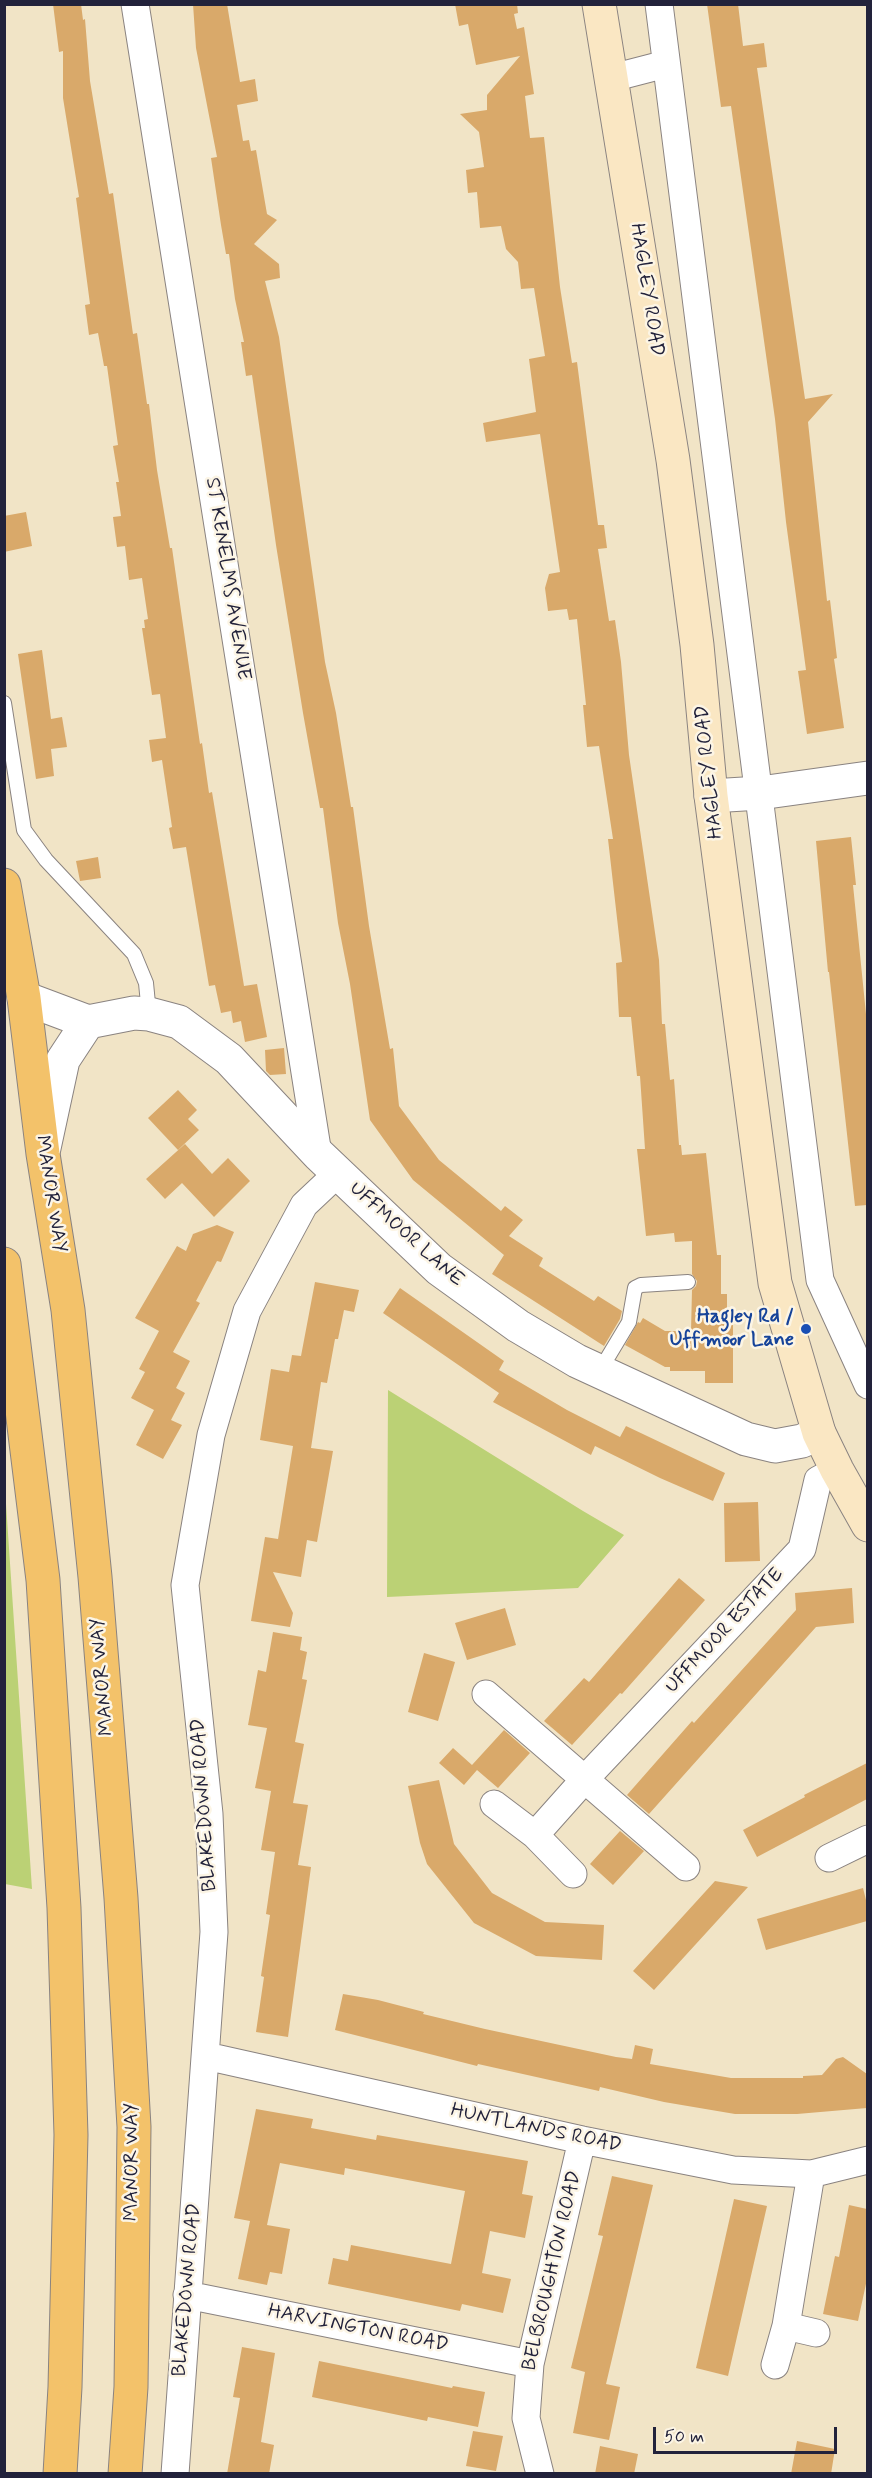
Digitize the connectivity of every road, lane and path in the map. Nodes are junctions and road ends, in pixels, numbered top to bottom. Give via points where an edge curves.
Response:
1 (135, 4) edge
2 (599, 4) edge
3 (659, 4) edge
4 (666, 64) junction
5 (612, 78) junction
6 (4, 703) edge
7 (867, 778) edge
8 (760, 793) junction
9 (711, 796) junction
10 (4, 885) edge
11 (24, 998) junction
12 (149, 1014) junction
13 (88, 1022) junction
14 (43, 1154) junction
15 (328, 1164) junction
16 (4, 1264) edge
17 (688, 1282) dead end
18 (599, 1372) junction
19 (867, 1385) edge
20 (819, 1432) junction
21 (837, 1470) junction
22 (867, 1525) edge
23 (486, 1694) dead end
24 (584, 1780) junction
25 (494, 1804) dead end
26 (535, 1835) junction
27 (867, 1839) edge
28 (829, 1858) dead end
29 (686, 1868) dead end
30 (573, 1874) dead end
31 (206, 2056) junction
32 (582, 2140) junction
33 (867, 2160) edge
34 (812, 2174) junction
35 (187, 2295) junction
36 (786, 2326) junction
37 (816, 2333) dead end
38 (530, 2364) junction
39 (775, 2365) dead end
40 (60, 2474) edge
41 (125, 2474) edge
42 (175, 2474) edge
43 (540, 2474) edge

1 - 15 street, ST KENELMS AVENUE
2 - 5 main road, HAGLEY ROAD
3 - 4 street
4 - 5 street
4 - 8 street
5 - 9 main road, HAGLEY ROAD via 673,460 697,645
6 - 12 lane via 24,830 46,860 134,954 146,983
7 - 8 street
8 - 9 street
8 - 19 street via 820,1280
9 - 20 main road, HAGLEY ROAD via 775,1283
10 - 11 highway, MANOR WAY
11 - 13 street
11 - 14 highway, MANOR WAY
12 - 13 street, UFFMOOR LANE
12 - 15 street, UFFMOOR LANE via 179,1022 229,1059
13 - 14 street via 63,1060
14 - 41 highway, MANOR WAY via 68,1310 121,1898 134,2127 131,2386
15 - 18 street, UFFMOOR LANE via 439,1269 518,1326
15 - 31 street, BLAKEDOWN ROAD via 247,1311 211,1435 185,1585 209,1814 214,1932
16 - 40 highway via 43,1580 64,1908 71,2135
17 - 18 lane via 634,1288 629,1322
18 - 20 street, UFFMOOR LANE via 746,1439 775,1446 802,1441
20 - 21 main road, HAGLEY ROAD
21 - 22 main road, HAGLEY ROAD
21 - 24 street, UFFMOOR ESTATE via 818,1480 802,1549
23 - 24 street
24 - 26 street, UFFMOOR ESTATE
24 - 29 street
25 - 26 street
26 - 30 street
27 - 28 street
31 - 32 street, HUNTLANDS ROAD
31 - 35 street, BLAKEDOWN ROAD
32 - 34 street, HUNTLANDS ROAD via 734,2170
32 - 38 street, BELBROUGHTON ROAD
33 - 34 street, HUNTLANDS ROAD
34 - 36 street
35 - 38 street, HARVINGTON ROAD
35 - 42 street, BLAKEDOWN ROAD
36 - 37 street
36 - 39 street
38 - 43 street, BELBROUGHTON ROAD via 526,2418

